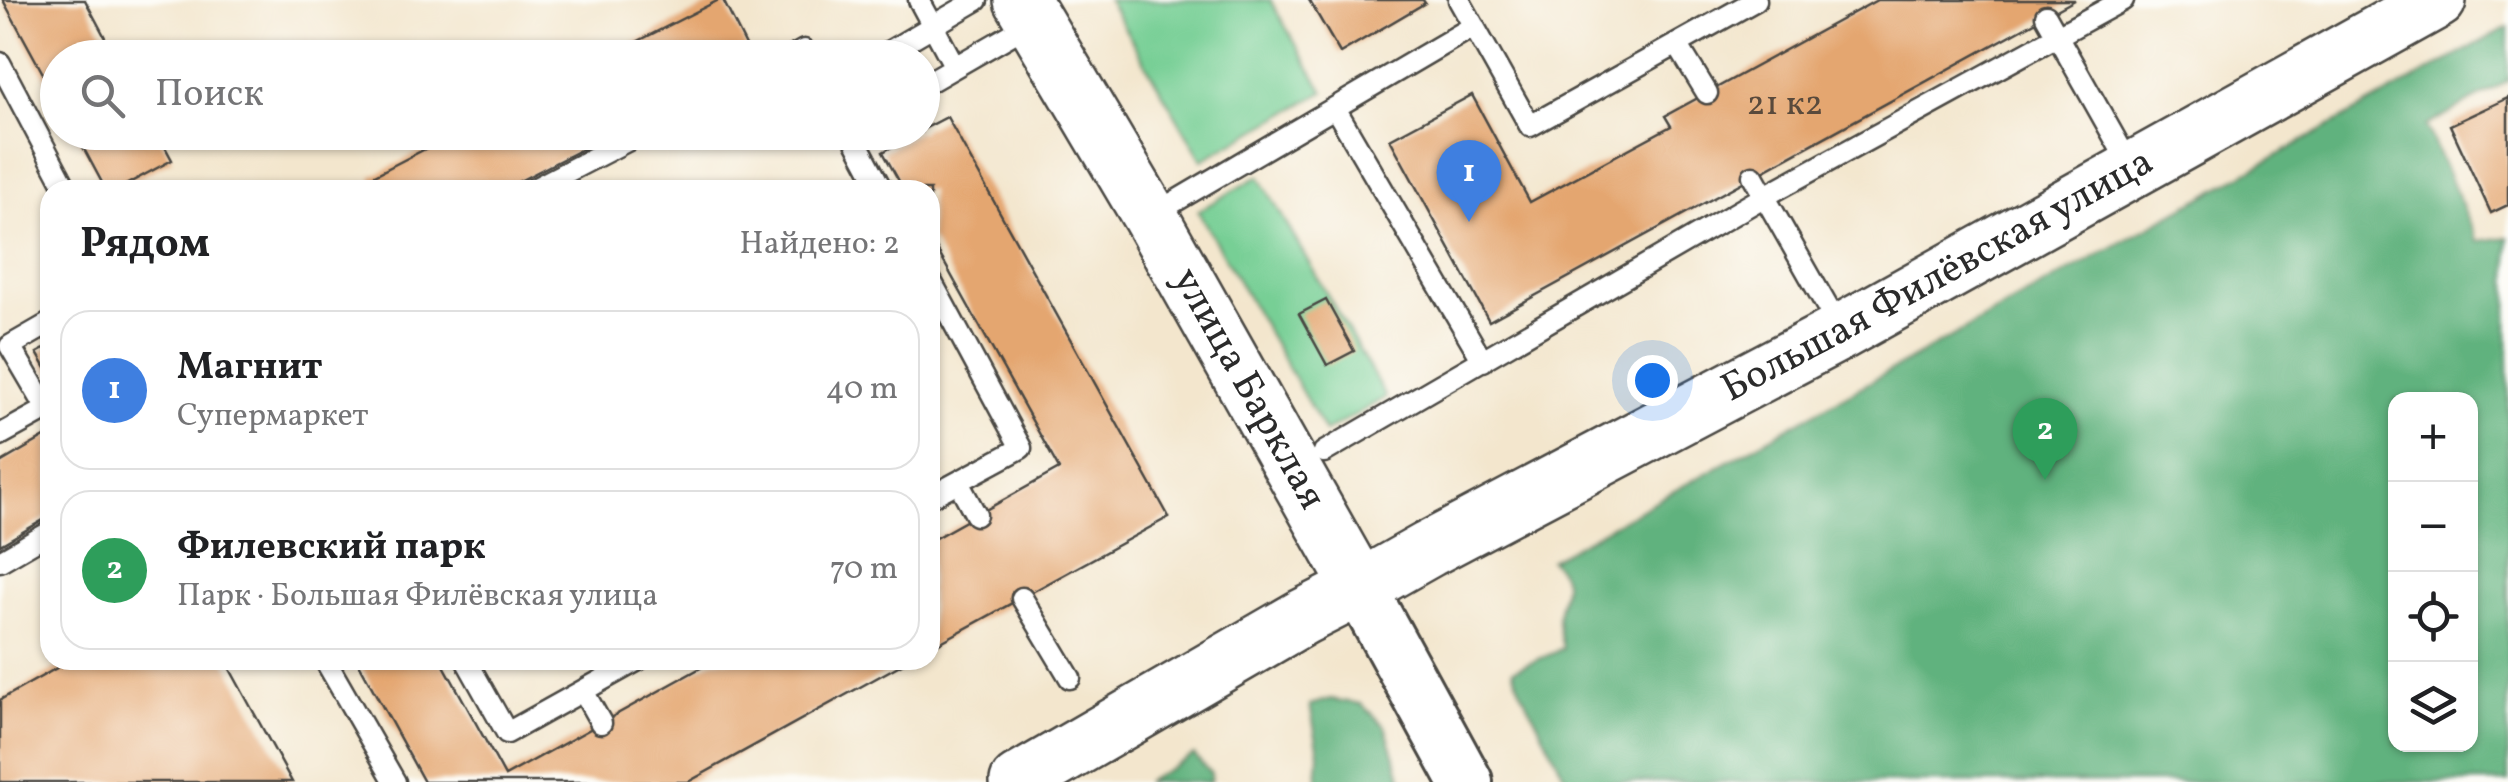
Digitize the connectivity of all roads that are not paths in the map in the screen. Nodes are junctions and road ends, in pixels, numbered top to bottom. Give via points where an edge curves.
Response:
1 (918, 0) edge
2 (977, 0) edge
3 (1459, 0) edge
4 (1756, 0) edge
5 (2123, 0) edge
6 (2438, 0) edge
7 (1028, 11) edge
8 (2046, 16) dead end
9 (933, 26) junction
10 (1474, 26) junction
11 (2058, 38) junction
12 (909, 40) edge
13 (1677, 44) junction
14 (0, 64) edge
15 (955, 67) junction
16 (940, 76) edge
17 (1707, 93) dead end
18 (1335, 108) junction
19 (40, 139) edge
20 (46, 150) edge
21 (609, 150) edge
22 (861, 150) edge
23 (2132, 168) junction
24 (1753, 176) dead end
25 (62, 180) edge
26 (551, 180) edge
27 (877, 180) edge
28 (1765, 196) junction
29 (1150, 216) junction
30 (940, 298) edge
31 (40, 329) edge
32 (1841, 332) junction
33 (1482, 361) junction
34 (40, 396) edge
35 (40, 412) edge
36 (0, 436) edge
37 (1324, 452) dead end
38 (958, 482) junction
39 (940, 492) edge
40 (976, 516) dead end
41 (40, 538) edge
42 (0, 561) edge
43 (1360, 588) junction
44 (1022, 598) dead end
45 (331, 670) edge
46 (472, 670) edge
47 (620, 670) edge
48 (1070, 678) dead end
49 (583, 691) junction
50 (601, 723) dead end
51 (395, 782) edge
52 (1018, 782) edge
53 (1466, 782) edge

1 - 9 lane
2 - 9 lane
3 - 10 lane
4 - 13 lane
5 - 11 lane
6 - 23 main road, Большая Филёвская улица
7 - 15 lane
7 - 29 main road, улица Барклая
8 - 11 lane
9 - 12 lane
9 - 15 lane
10 - 13 lane via 1530,126
10 - 18 lane
11 - 23 lane
11 - 28 lane
13 - 17 lane
14 - 19 lane
15 - 16 lane
18 - 29 lane
18 - 33 lane
20 - 25 lane
21 - 26 lane
22 - 27 lane
23 - 32 main road, Большая Филёвская улица
24 - 28 lane
28 - 32 lane
28 - 33 lane
29 - 43 main road, улица Барклая
30 - 38 lane via 1021,448
31 - 34 lane via 10,346
32 - 43 main road, Большая Филёвская улица
33 - 37 lane
35 - 36 lane
38 - 39 lane
38 - 40 lane
41 - 42 lane
43 - 52 main road, Большая Филёвская улица
43 - 53 street, улица Барклая
44 - 48 lane
45 - 51 lane
46 - 49 lane via 507,733
47 - 49 lane
49 - 50 lane

